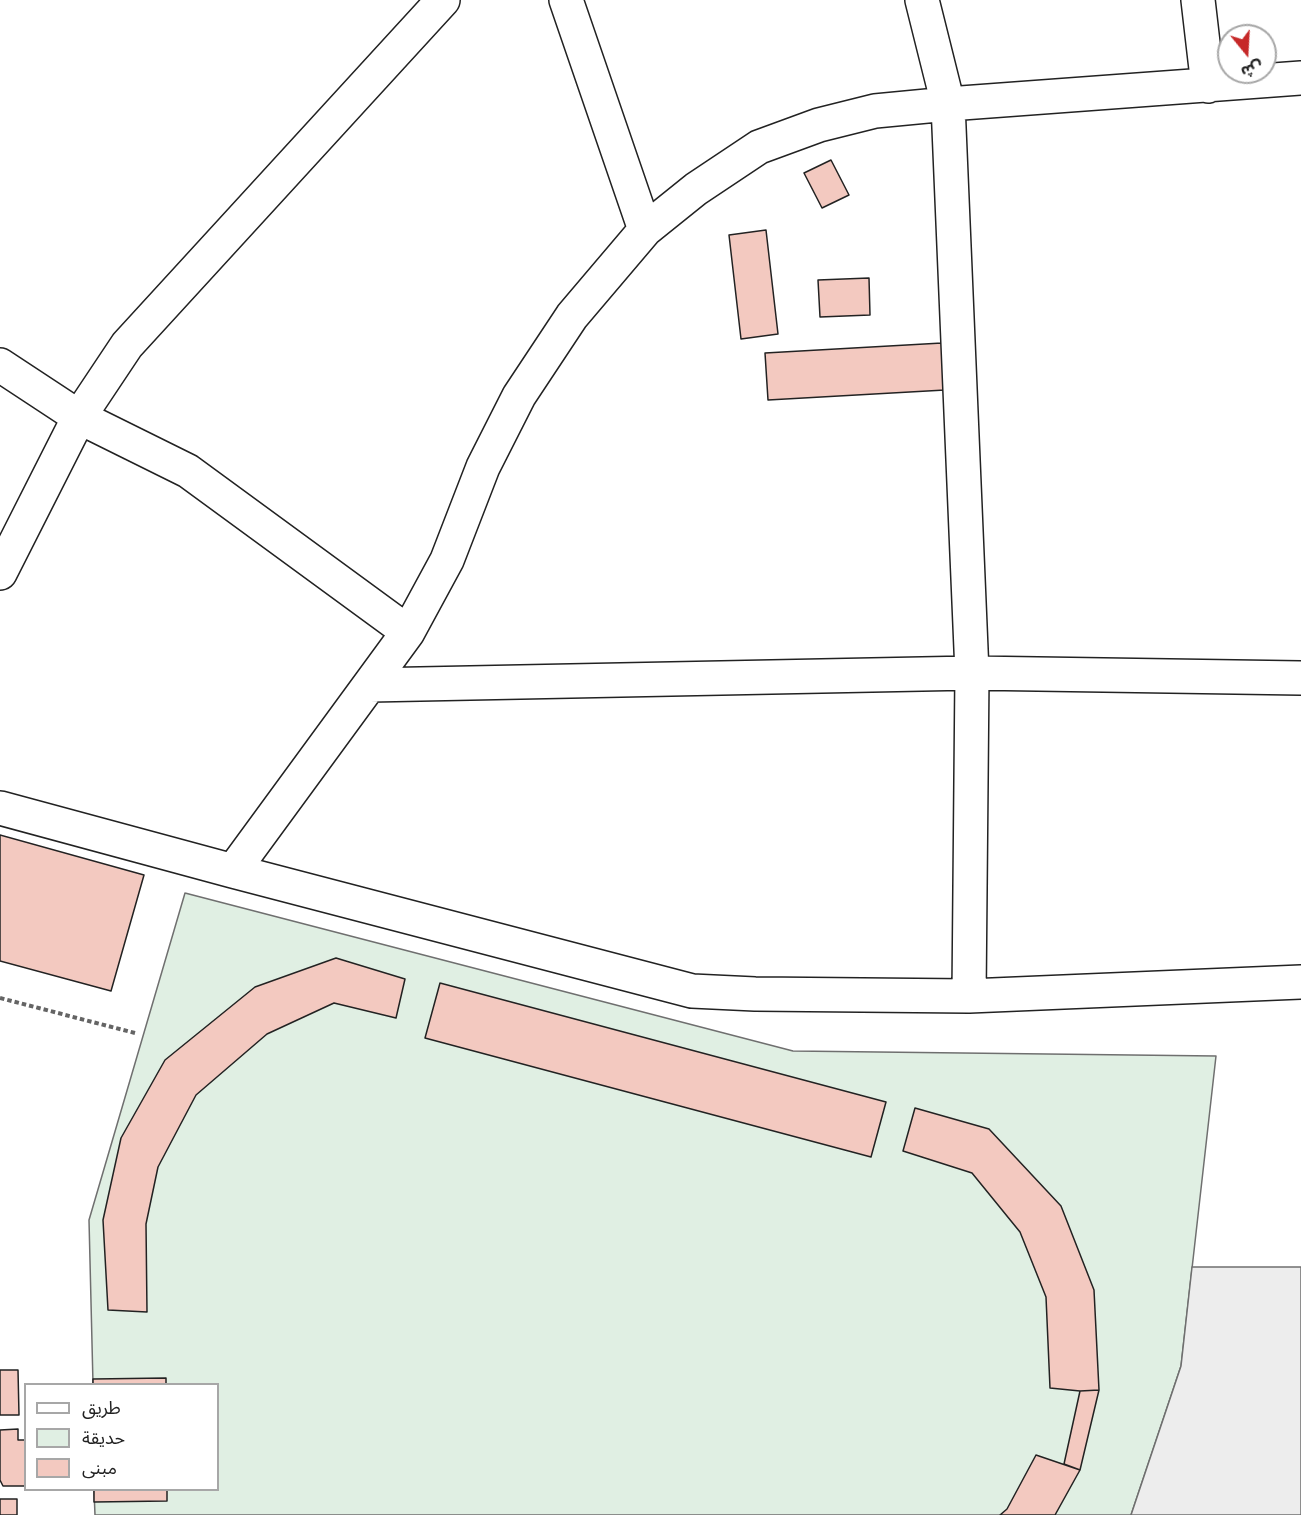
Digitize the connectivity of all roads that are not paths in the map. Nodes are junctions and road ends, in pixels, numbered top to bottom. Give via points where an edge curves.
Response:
1 (443, 0) edge
2 (566, 0) edge
3 (922, 0) edge
4 (1198, 0) edge
5 (1301, 78) edge
6 (1208, 86) junction
7 (948, 104) junction
8 (645, 230) junction
9 (0, 365) edge
10 (79, 417) junction
11 (0, 573) edge
12 (408, 632) junction
13 (972, 673) junction
14 (1301, 678) edge
15 (370, 685) junction
16 (0, 807) edge
17 (233, 871) junction
18 (1301, 982) edge
19 (969, 996) junction

1 - 10 street via 127,345
2 - 8 street
3 - 7 street
4 - 6 street
5 - 6 street
6 - 7 street
7 - 8 street via 875,111 819,125 759,147 696,189
7 - 13 street
8 - 12 street via 572,316 519,396 483,467 447,560
9 - 10 street
10 - 11 street
10 - 12 street via 188,471
12 - 15 street
13 - 14 street
13 - 15 street
13 - 19 street
15 - 17 street
16 - 17 street
17 - 19 street via 692,991
18 - 19 street

